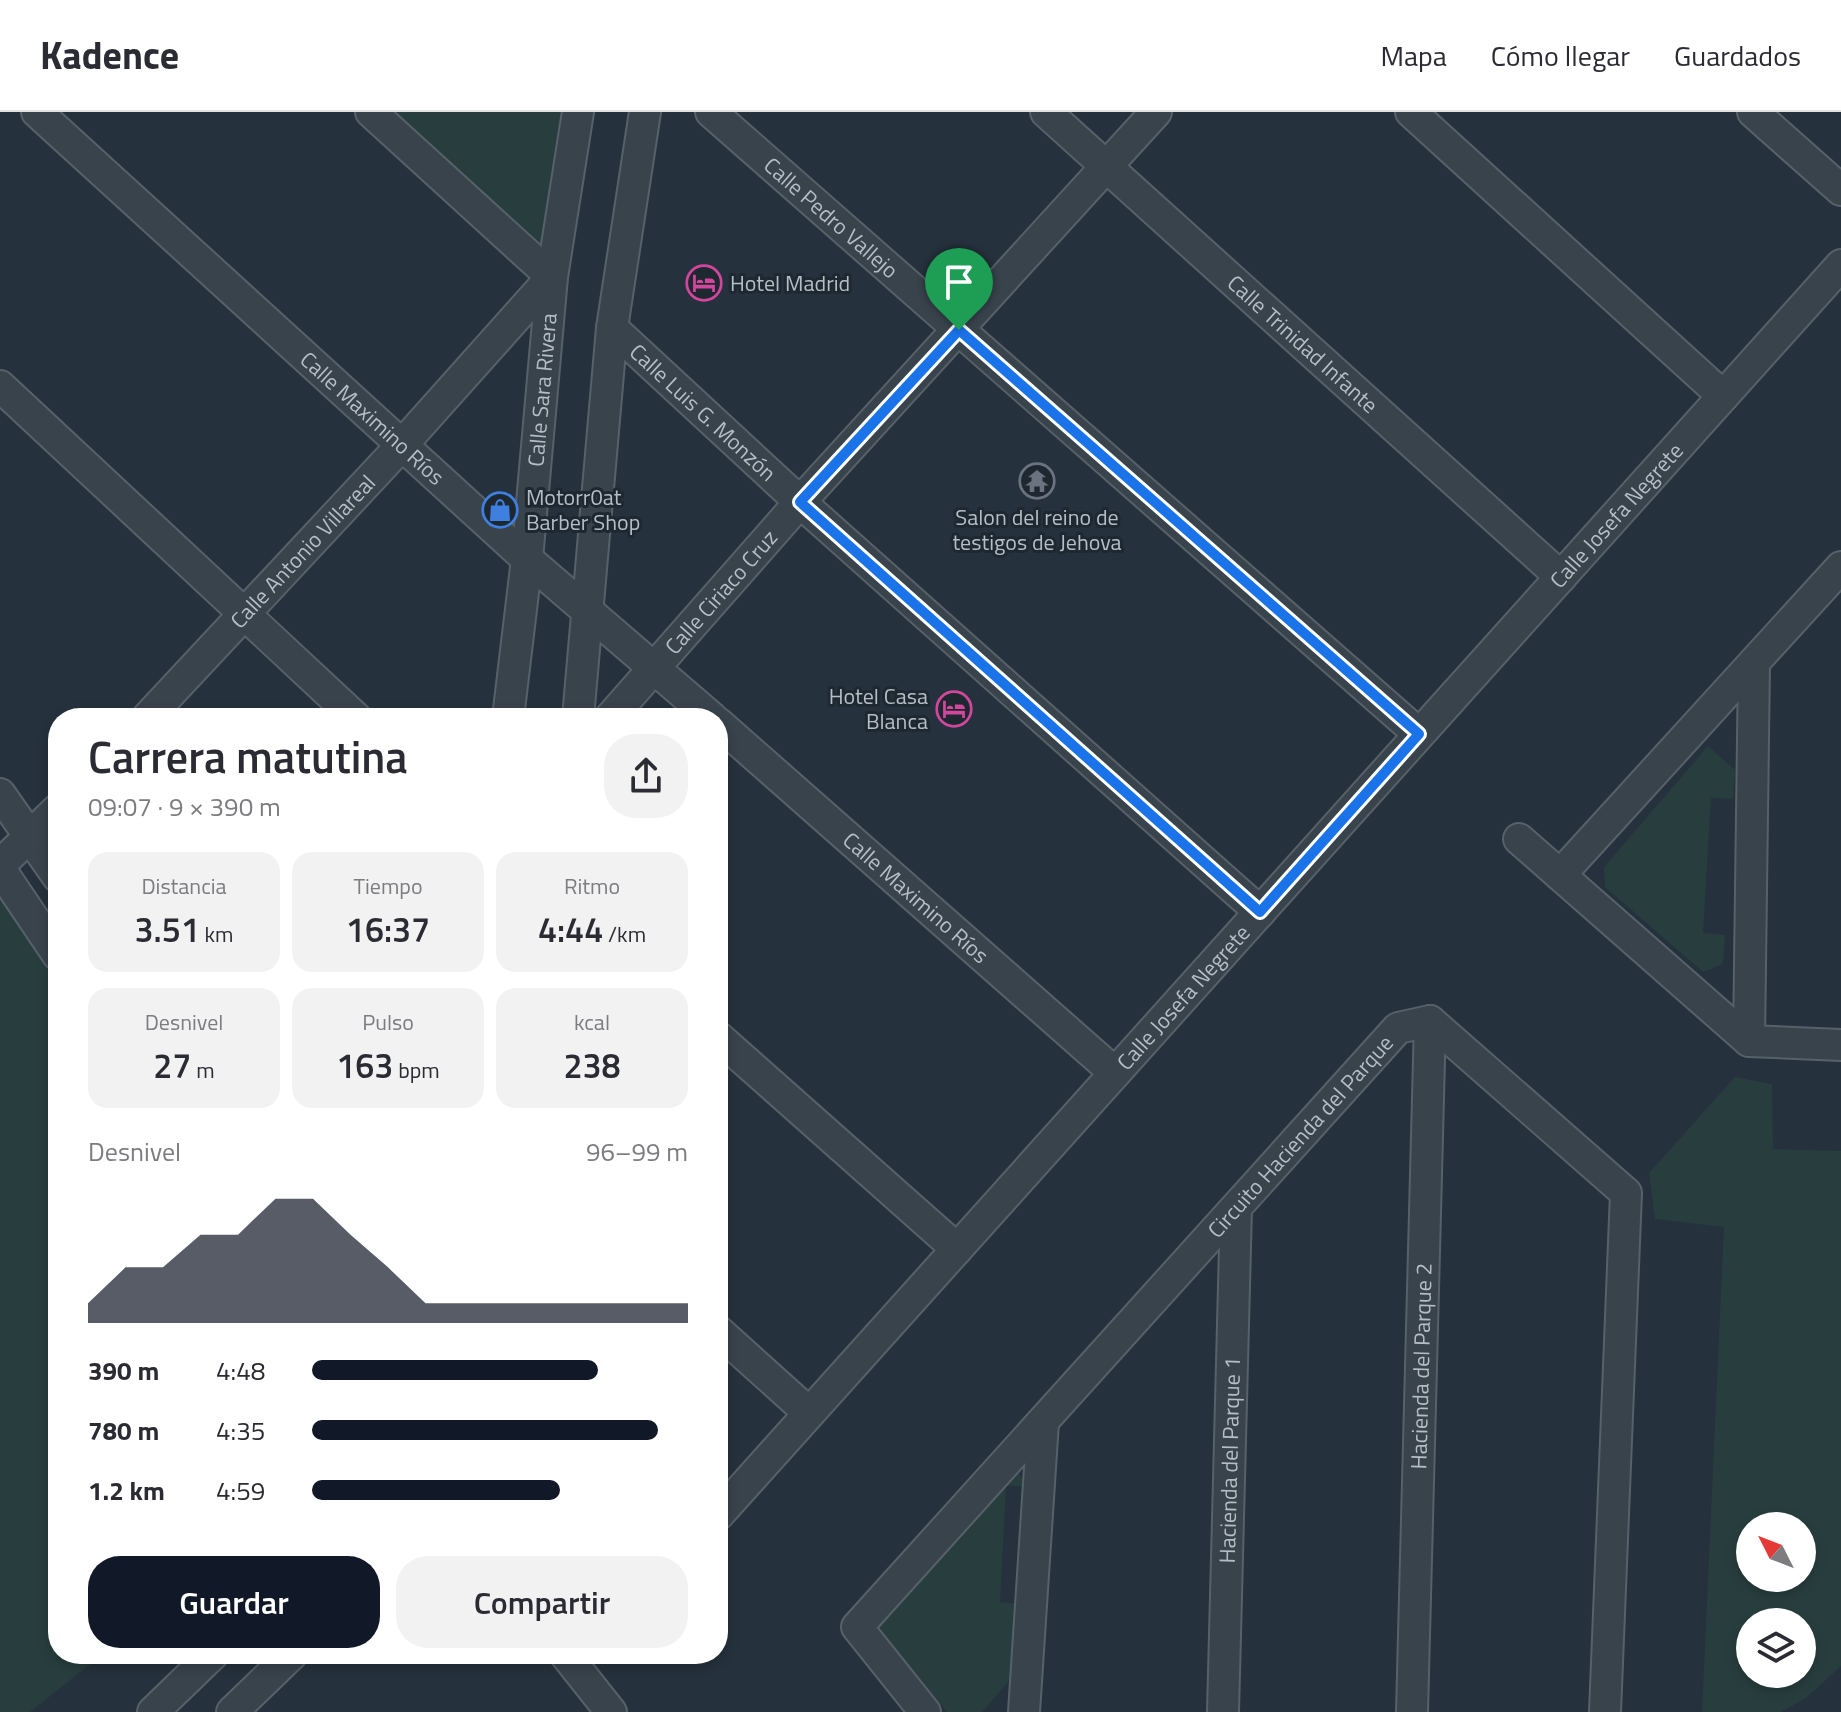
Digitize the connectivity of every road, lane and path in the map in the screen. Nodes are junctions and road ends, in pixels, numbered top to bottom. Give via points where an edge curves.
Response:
1 (37, 112) edge
2 (371, 112) edge
3 (578, 112) edge
4 (645, 112) edge
5 (711, 112) edge
6 (1046, 112) edge
7 (1156, 112) edge
8 (1411, 112) edge
9 (1753, 112) edge
10 (1107, 166) junction
11 (1841, 190) edge
12 (1841, 265) edge
13 (552, 277) junction
14 (612, 328) junction
15 (959, 330) junction
16 (0, 386) edge
17 (1723, 396) junction
18 (401, 446) junction
19 (800, 502) junction
20 (527, 559) junction
21 (1841, 567) edge
22 (1561, 577) junction
23 (588, 610) junction
24 (242, 614) junction
25 (1754, 663) junction
26 (655, 668) junction
27 (156, 708) edge
28 (345, 708) edge
29 (509, 708) edge
30 (579, 708) edge
31 (619, 708) edge
32 (701, 708) edge
33 (728, 732) edge
34 (1419, 734) junction
35 (0, 794) edge
36 (48, 819) edge
37 (30, 836) junction
38 (1519, 839) dead end
39 (48, 862) edge
40 (0, 867) edge
41 (1560, 875) junction
42 (1260, 912) junction
43 (48, 940) edge
44 (1430, 1021) junction
45 (1749, 1041) junction
46 (1841, 1045) edge
47 (728, 1046) edge
48 (1115, 1073) junction
49 (1236, 1208) junction
50 (957, 1249) junction
51 (728, 1340) edge
52 (809, 1413) junction
53 (1043, 1422) junction
54 (728, 1504) edge
55 (203, 1664) edge
56 (282, 1664) edge
57 (583, 1664) edge
58 (153, 1712) edge
59 (232, 1712) edge
60 (611, 1712) edge
61 (925, 1712) edge
62 (1024, 1712) edge
63 (1223, 1712) edge
64 (1412, 1712) edge
65 (1605, 1712) edge

1 - 18 street, Calle Maximino Ríos
2 - 13 street
3 - 13 street, Calle Sara Rivera
4 - 14 street
5 - 15 street, Calle Pedro Vallejo
6 - 10 street, Calle Trinidad Infante
7 - 10 street, Calle Ciriaco Cruz
8 - 17 street
9 - 11 street
10 - 15 street, Calle Ciriaco Cruz
10 - 22 street, Calle Trinidad Infante
12 - 17 street, Calle Josefa Negrete
13 - 18 street, Calle Antonio Villareal
13 - 20 street, Calle Sara Rivera
14 - 19 street, Calle Luis G. Monzón
14 - 23 street
15 - 19 street, Calle Ciriaco Cruz
15 - 34 street, Calle Pedro Vallejo
16 - 24 street
17 - 22 street, Calle Josefa Negrete
18 - 20 street, Calle Maximino Ríos
18 - 24 street, Calle Antonio Villareal
19 - 26 street, Calle Ciriaco Cruz
19 - 42 street, Calle Luis G. Monzón
20 - 23 street, Calle Maximino Ríos
20 - 29 street, Calle Sara Rivera
21 - 25 street
22 - 34 street, Calle Josefa Negrete
23 - 26 street, Calle Maximino Ríos
23 - 30 street
24 - 27 street, Calle Antonio Villareal
24 - 28 street
25 - 41 street
25 - 45 street
26 - 31 street, Calle Ciriaco Cruz
26 - 32 street, Calle Maximino Ríos
33 - 48 street, Calle Maximino Ríos
34 - 42 street, Calle Josefa Negrete
35 - 37 street
36 - 37 street
37 - 39 street
37 - 40 street
38 - 41 street
40 - 43 street
41 - 45 street
42 - 48 street, Calle Josefa Negrete
44 - 49 street, Circuito Hacienda del Parque via 1398,1028
44 - 64 street, Hacienda del Parque 2
44 - 65 street via 1626,1193
45 - 46 street
47 - 50 street
48 - 50 street, Calle Josefa Negrete
49 - 53 street, Circuito Hacienda del Parque
49 - 63 street, Hacienda del Parque 1
50 - 52 street, Calle Josefa Negrete
51 - 52 street
52 - 54 street, Calle Josefa Negrete
53 - 61 street, Circuito Hacienda del Parque via 857,1627
53 - 62 street
55 - 58 street
56 - 59 street
57 - 60 street

